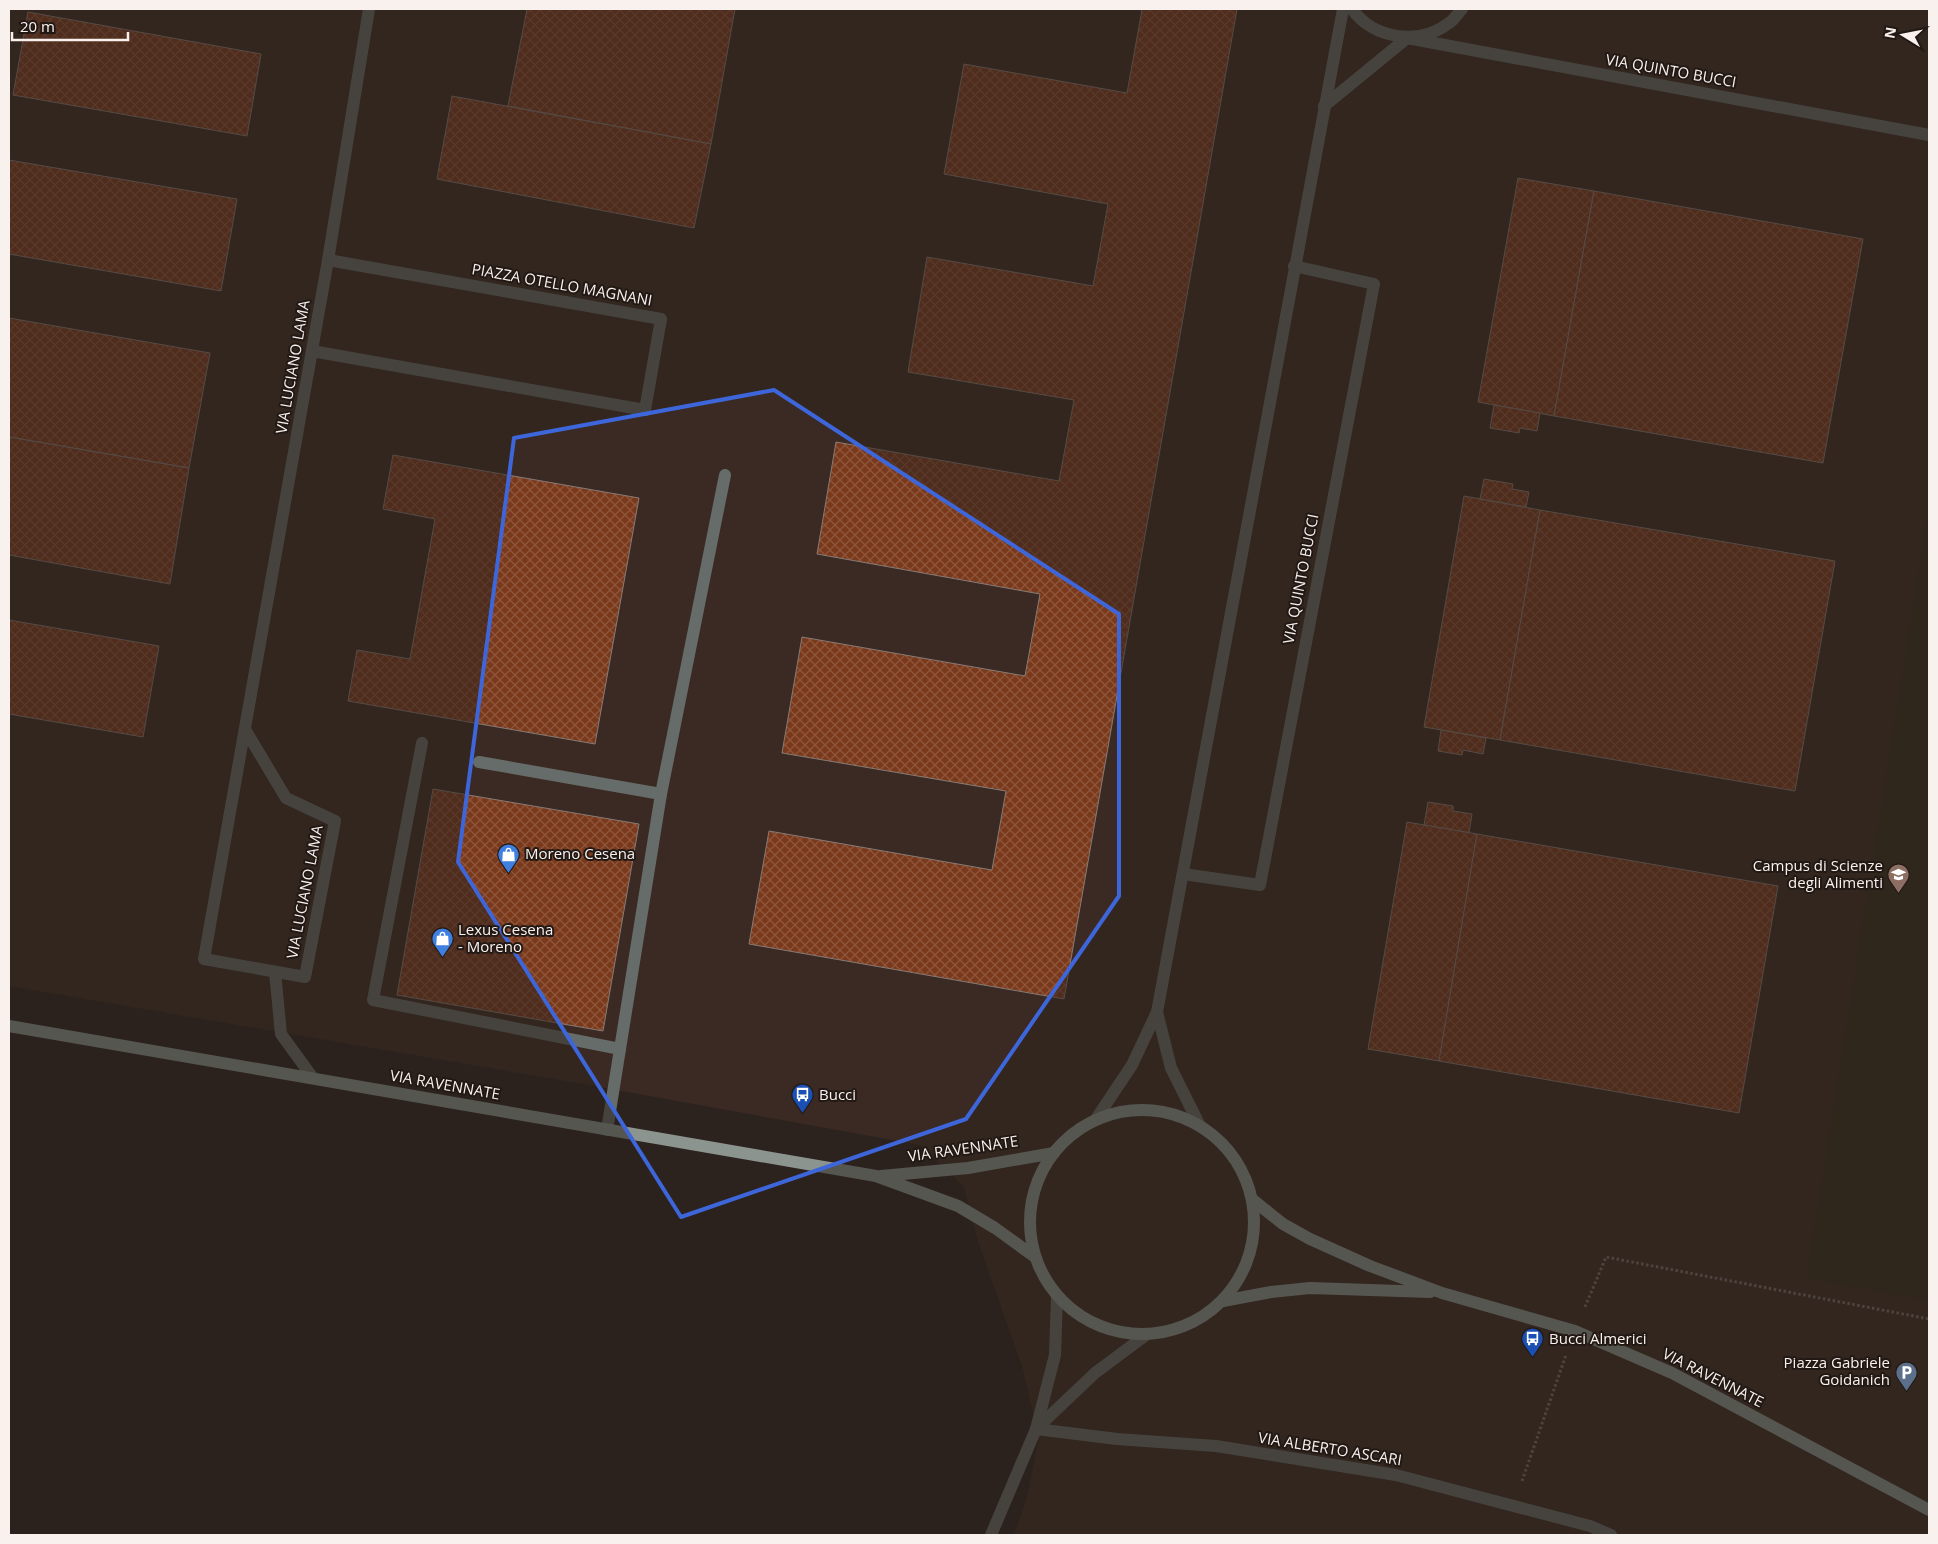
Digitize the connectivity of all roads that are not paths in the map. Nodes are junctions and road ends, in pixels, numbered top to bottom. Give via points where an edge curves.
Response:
1 (369, 9) edge
2 (1343, 9) edge
3 (1352, 9) edge
4 (1462, 9) edge
5 (1406, 38) junction
6 (1324, 106) junction
7 (1929, 135) edge
8 (328, 260) junction
9 (1294, 266) junction
10 (312, 351) junction
11 (725, 475) dead end
12 (246, 731) junction
13 (422, 743) dead end
14 (479, 762) dead end
15 (661, 794) junction
16 (1183, 874) junction
17 (275, 972) junction
18 (1157, 1012) junction
19 (9, 1026) edge
20 (620, 1049) junction
21 (313, 1078) junction
22 (1096, 1119) junction
23 (1199, 1124) junction
24 (607, 1130) junction
25 (1054, 1153) junction
26 (876, 1176) junction
27 (1253, 1200) junction
28 (1035, 1257) junction
29 (1442, 1292) junction
30 (1057, 1296) junction
31 (1223, 1301) junction
32 (1146, 1335) junction
33 (1036, 1429) junction
34 (1929, 1510) edge
35 (992, 1535) edge
36 (1612, 1535) edge

1 - 8 street, VIA LUCIANO LAMA
2 - 6 street
3 - 5 street, VIA QUINTO BUCCI via 1369,26
4 - 5 street, VIA QUINTO BUCCI via 1449,23 1427,34
5 - 6 street, VIA QUINTO BUCCI
5 - 7 street, VIA QUINTO BUCCI
6 - 9 street
8 - 10 street, VIA LUCIANO LAMA
8 - 10 street, PIAZZA OTELLO MAGNANI via 661,319 648,395 645,410
9 - 16 street
9 - 16 street, VIA QUINTO BUCCI via 1374,284 1260,885
10 - 12 street, VIA LUCIANO LAMA
11 - 15 street
12 - 17 street, VIA LUCIANO LAMA via 204,960
12 - 17 street, VIA LUCIANO LAMA via 286,798 335,821 305,977
13 - 20 street via 372,1000
14 - 15 street
15 - 20 street
16 - 18 street
17 - 21 street via 280,1034
18 - 22 street via 1132,1065
18 - 23 street via 1171,1068
19 - 21 main road, VIA RAVENNATE
20 - 24 street
21 - 24 main road, VIA RAVENNATE
22 - 23 main road via 1121,1111 1148,1109 1175,1114
22 - 25 main road via 1073,1133
23 - 27 main road via 1224,1144 1242,1170
24 - 26 main road, VIA RAVENNATE
25 - 26 main road, VIA RAVENNATE via 968,1168
25 - 28 main road via 1040,1176 1031,1202 1030,1230
26 - 28 main road, VIA RAVENNATE via 958,1206
27 - 29 main road, VIA RAVENNATE via 1283,1224 1310,1239 1370,1266
27 - 31 main road via 1254,1237 1244,1271
28 - 30 main road
29 - 31 main road, VIA RAVENNATE via 1310,1288
29 - 34 main road, VIA RAVENNATE via 1575,1331 1672,1373
30 - 32 main road via 1082,1318 1113,1331
30 - 33 street via 1055,1355
31 - 32 main road via 1201,1319 1174,1331
32 - 33 street via 1095,1372
33 - 35 street
33 - 36 street, VIA ALBERTO ASCARI via 1216,1446 1396,1475 1590,1526

